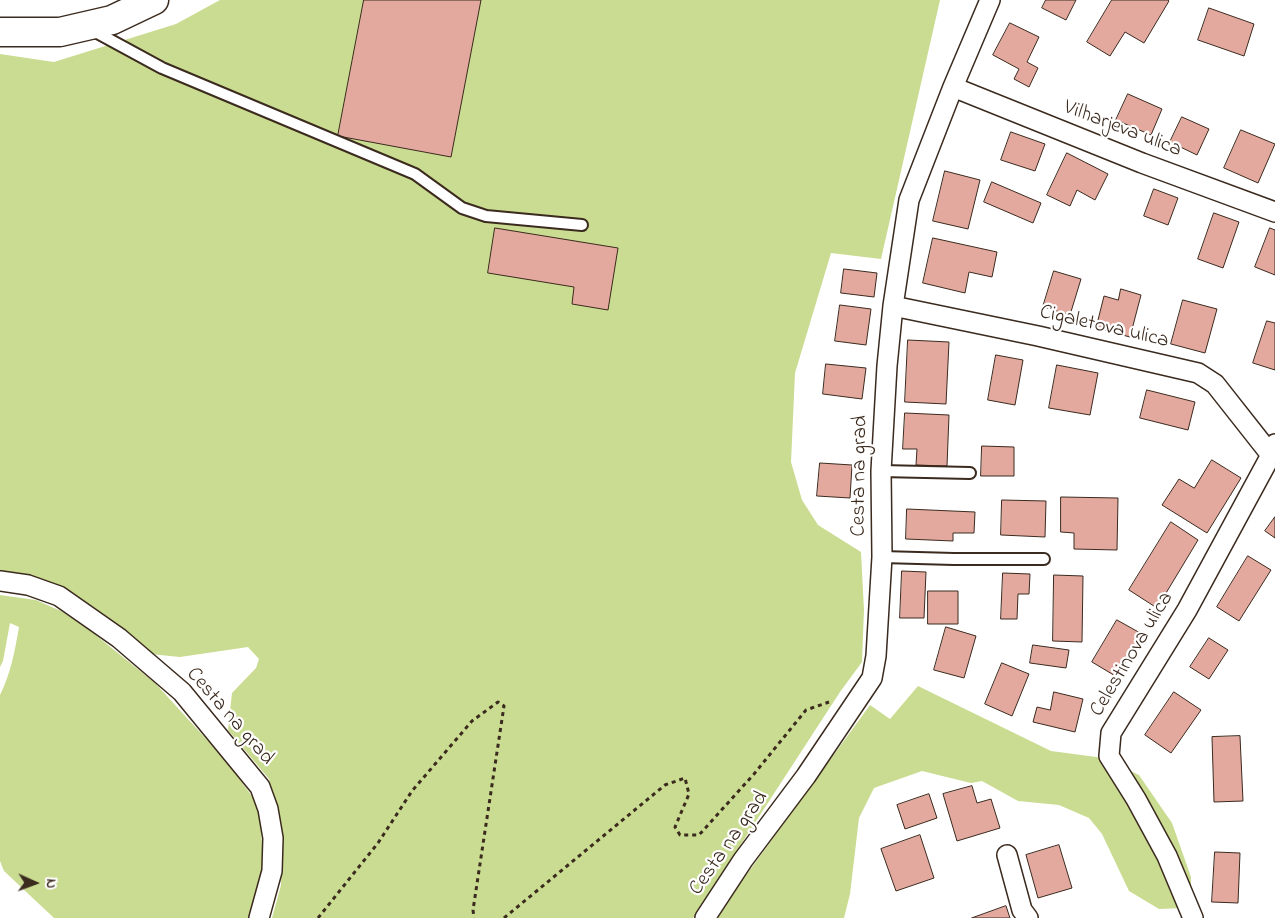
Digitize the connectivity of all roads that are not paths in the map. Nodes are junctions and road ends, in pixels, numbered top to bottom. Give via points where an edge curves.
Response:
1 (154, 0) edge
2 (990, 0) edge
3 (85, 26) junction
4 (0, 32) edge
5 (953, 87) junction
6 (1275, 212) edge
7 (582, 225) dead end
8 (893, 306) junction
9 (1274, 453) edge
10 (881, 471) junction
11 (970, 473) dead end
12 (882, 557) junction
13 (1044, 559) dead end
14 (0, 581) edge
15 (1007, 855) dead end
16 (259, 918) edge
17 (706, 918) edge
18 (1028, 918) edge
19 (1193, 918) edge

1 - 3 street via 112,20
2 - 5 street, Cesta na grad
3 - 4 street via 60,32
3 - 7 lane via 162,68 416,174 462,208 486,216
5 - 6 street, Vilharjeva ulica
5 - 8 street, Cesta na grad via 909,200
8 - 9 street, Cigaletova ulica via 1198,373 1215,384
8 - 10 street, Cesta na grad
9 - 19 street, Celestinova ulica via 1187,610 1111,733 1109,756 1167,856
10 - 11 lane
10 - 12 street, Cesta na grad
12 - 13 lane
12 - 17 street, Cesta na grad via 872,678 806,776 743,860
14 - 16 street, Cesta na grad via 28,585 59,596 119,638 182,692 260,787 273,838 272,871
15 - 18 street via 1022,910

